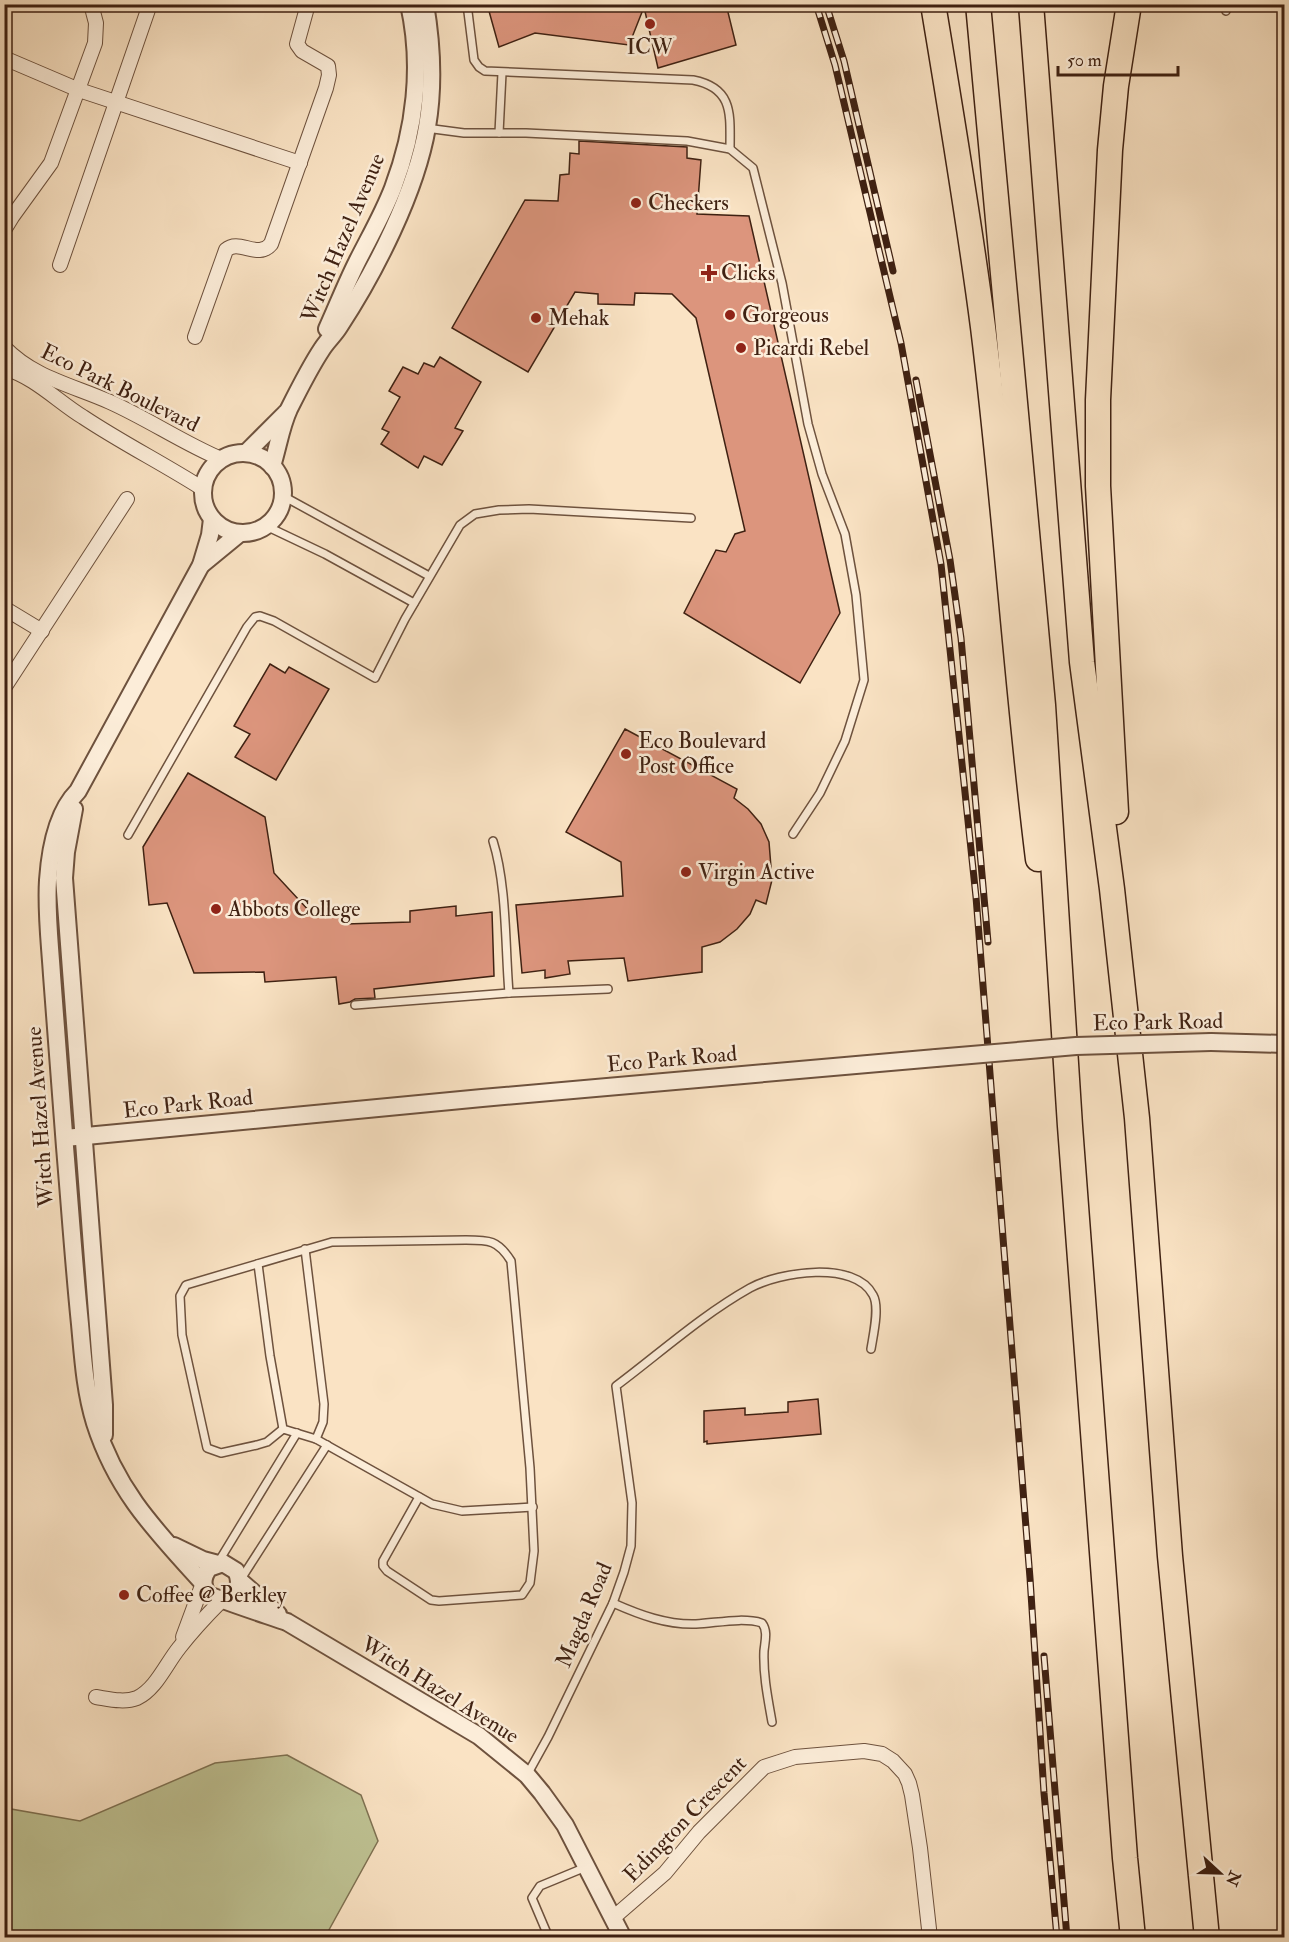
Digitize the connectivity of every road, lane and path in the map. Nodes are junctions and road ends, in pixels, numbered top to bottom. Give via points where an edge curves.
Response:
1 (91, 4) edge
2 (150, 4) edge
3 (308, 4) edge
4 (409, 4) edge
5 (425, 4) edge
6 (467, 4) edge
7 (933, 4) edge
8 (978, 4) edge
9 (1031, 4) edge
10 (1129, 4) edge
11 (1145, 4) edge
12 (4, 58) edge
13 (502, 73) junction
14 (79, 90) junction
15 (117, 103) junction
16 (419, 127) junction
17 (499, 133) junction
18 (730, 149) junction
19 (300, 163) junction
20 (1107, 193) junction
21 (4, 230) edge
22 (60, 265) dead end
23 (195, 337) dead end
24 (4, 347) edge
25 (4, 368) edge
26 (288, 411) junction
27 (246, 453) junction
28 (221, 459) junction
29 (272, 466) junction
30 (203, 489) junction
31 (283, 496) junction
32 (126, 499) dead end
33 (691, 518) dead end
34 (212, 519) junction
35 (266, 526) junction
36 (240, 533) junction
37 (201, 566) junction
38 (429, 576) junction
39 (414, 603) junction
40 (4, 608) edge
41 (42, 631) junction
42 (4, 688) edge
43 (78, 791) junction
44 (793, 834) dead end
45 (128, 835) dead end
46 (493, 841) dead end
47 (1112, 889) junction
48 (608, 989) dead end
49 (508, 993) junction
50 (355, 1005) dead end
51 (1284, 1044) edge
52 (1070, 1126) junction
53 (84, 1137) junction
54 (65, 1138) junction
55 (305, 1249) junction
56 (258, 1264) junction
57 (871, 1349) dead end
58 (283, 1429) junction
59 (297, 1433) junction
60 (316, 1439) junction
61 (104, 1443) junction
62 (327, 1445) junction
63 (419, 1497) junction
64 (533, 1507) junction
65 (164, 1540) junction
66 (218, 1564) junction
67 (240, 1581) junction
68 (203, 1583) junction
69 (222, 1600) junction
70 (613, 1603) junction
71 (287, 1622) junction
72 (177, 1650) junction
73 (96, 1697) dead end
74 (772, 1722) dead end
75 (527, 1775) junction
76 (588, 1866) junction
77 (613, 1918) junction
78 (549, 1938) edge
79 (623, 1938) edge
80 (930, 1938) edge
81 (1133, 1938) edge
82 (1207, 1938) edge

1 - 14 street via 96,23 95,44
2 - 15 street
3 - 19 street via 297,44 327,66 330,75
4 - 16 street, Witch Hazel Avenue via 416,47
5 - 16 street, Witch Hazel Avenue via 432,47
6 - 13 lane via 474,60 485,71
7 - 52 highway via 982,327 1023,735
8 - 52 highway via 1042,694
9 - 47 highway via 1082,662
10 - 20 highway via 1116,86
11 - 20 highway
12 - 14 street
13 - 17 lane
13 - 18 lane via 706,82 723,96 730,116
14 - 15 street
14 - 21 street via 51,163
15 - 19 street
15 - 22 street
16 - 17 lane
16 - 26 street, Witch Hazel Avenue via 327,328 323,347
17 - 18 lane via 687,141
18 - 44 lane via 753,168 757,178 782,283 808,424 845,534 856,595 864,680 845,741 820,793
19 - 23 street via 268,248 233,246 226,250
20 - 47 highway via 1098,486 1118,830
24 - 28 street, Eco Park Boulevard via 40,374 111,402
25 - 30 street, Eco Park Boulevard via 21,374 101,429
26 - 27 street, Witch Hazel Avenue
26 - 29 street, Witch Hazel Avenue
27 - 28 street
27 - 29 street
28 - 30 street via 206,477
29 - 31 street
30 - 34 street via 204,505
31 - 35 street via 274,518
31 - 38 lane
32 - 41 street
33 - 38 lane via 529,509 475,514 460,525
34 - 36 street
34 - 37 street, Witch Hazel Avenue
35 - 36 street
35 - 39 lane
36 - 37 street, Witch Hazel Avenue
37 - 43 street, Witch Hazel Avenue
38 - 39 lane
39 - 45 lane via 375,678 274,621 260,616 252,619
40 - 41 street
41 - 42 street
43 - 53 street, Witch Hazel Avenue via 64,878
43 - 54 street, Witch Hazel Avenue via 69,800 61,821 48,877 47,916
46 - 49 lane via 500,877
47 - 82 highway via 1137,1118 1170,1556
48 - 49 lane
49 - 50 lane
51 - 53 street, Eco Park Road, bridge via 1210,1042 1002,1051
52 - 81 highway
53 - 54 street, Eco Park Road
53 - 61 street, Witch Hazel Avenue
54 - 61 street, Witch Hazel Avenue via 86,1377
55 - 56 lane
55 - 60 lane via 324,1404 323,1422
55 - 64 lane via 332,1242 466,1239 496,1243 505,1251 511,1261
56 - 58 lane
56 - 58 lane via 186,1284 180,1296 182,1335 207,1448 221,1453 257,1446
57 - 70 lane, Magda Road via 875,1297 863,1282 839,1273 780,1277 751,1287 616,1386 633,1518 631,1546
58 - 59 lane
59 - 60 lane
59 - 66 lane
60 - 62 lane
61 - 65 street, Witch Hazel Avenue via 130,1498
62 - 63 lane
62 - 67 lane
63 - 64 lane via 462,1511
63 - 64 lane via 383,1566 426,1598 439,1601 522,1595 533,1570
65 - 66 street, Witch Hazel Avenue
65 - 68 street, Witch Hazel Avenue
66 - 67 street via 233,1567
66 - 68 street via 206,1573
67 - 69 street via 236,1592
67 - 71 street, Witch Hazel Avenue
68 - 69 street via 212,1597
68 - 72 street
69 - 71 street, Witch Hazel Avenue
69 - 72 street
70 - 74 lane via 665,1621 762,1623 766,1630 766,1688
70 - 75 lane, Magda Road
71 - 75 street, Witch Hazel Avenue via 479,1736
72 - 73 street via 138,1697 123,1701
75 - 76 street, Witch Hazel Avenue via 566,1825
76 - 77 street, Witch Hazel Avenue
76 - 78 lane via 535,1891 532,1898
77 - 79 street, Witch Hazel Avenue
77 - 80 street, Edington Crescent via 659,1878 764,1767 795,1757 864,1751 882,1754 893,1761 909,1784

